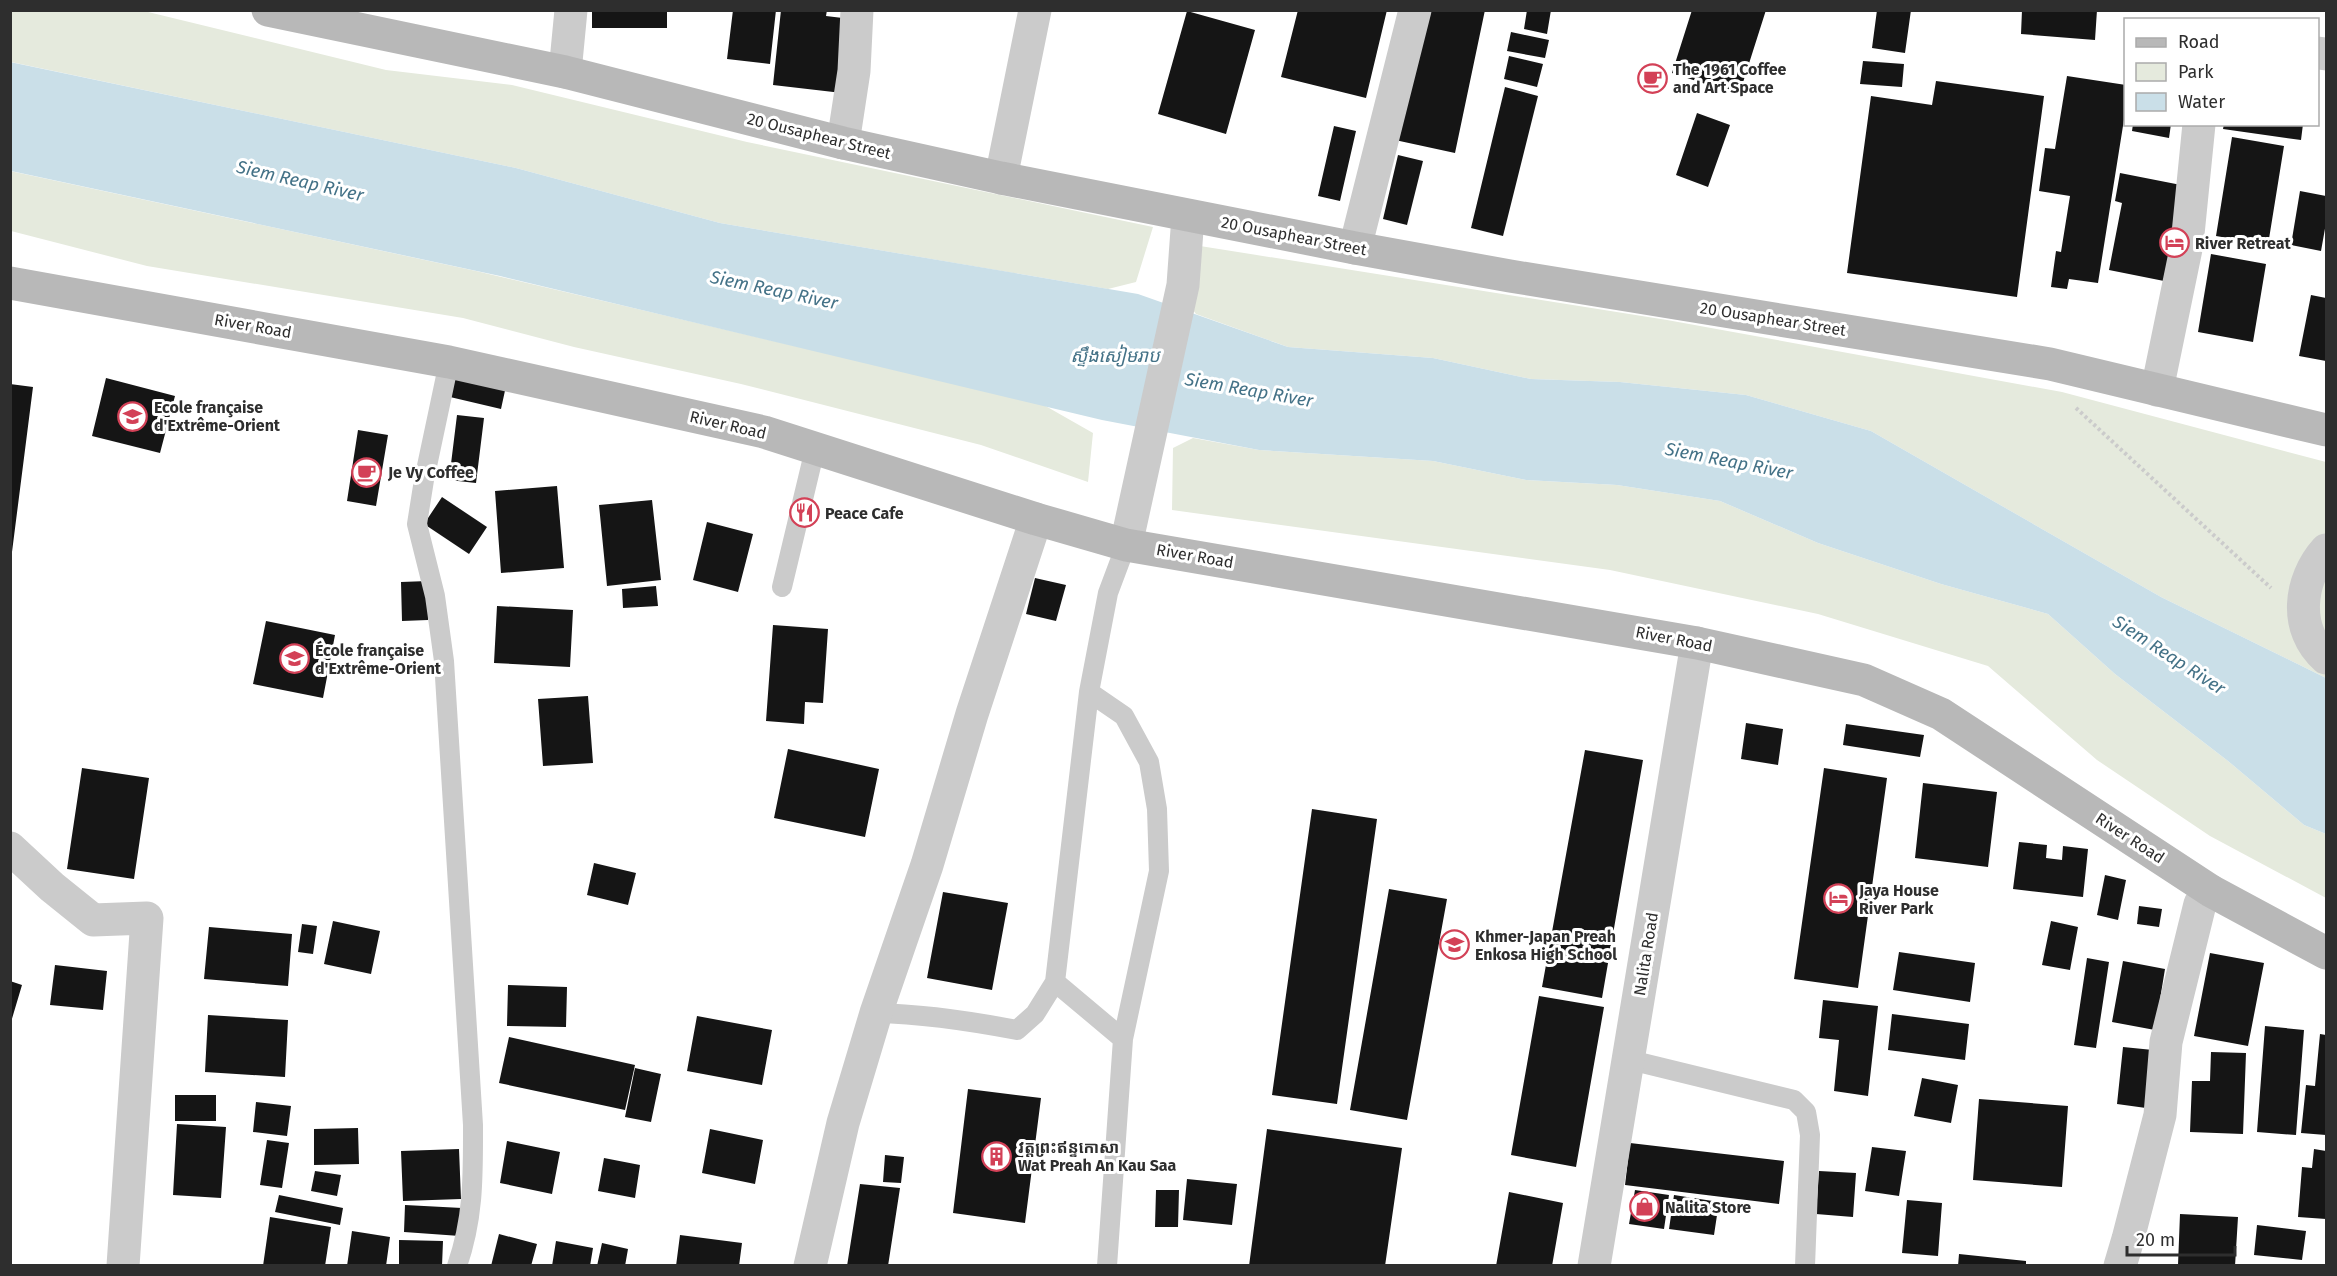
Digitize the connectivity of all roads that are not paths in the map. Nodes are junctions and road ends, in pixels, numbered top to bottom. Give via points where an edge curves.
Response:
1 (268, 10) edge
2 (572, 10) edge
3 (857, 10) edge
4 (1035, 10) edge
5 (1415, 10) edge
6 (565, 72) junction
7 (2199, 126) edge
8 (843, 143) junction
9 (1001, 178) junction
10 (1188, 216) junction
11 (1355, 248) junction
12 (10, 283) edge
13 (449, 362) junction
14 (2157, 390) junction
15 (2326, 430) edge
16 (815, 449) junction
17 (1036, 519) junction
18 (1126, 545) junction
19 (2326, 550) edge
20 (782, 587) dead end
21 (1697, 643) junction
22 (2326, 658) edge
23 (1089, 692) junction
24 (10, 848) edge
25 (2211, 891) junction
26 (2326, 953) edge
27 (1055, 982) junction
28 (876, 1013) junction
29 (1123, 1039) junction
30 (1630, 1060) junction
31 (123, 1266) edge
32 (457, 1266) edge
33 (810, 1266) edge
34 (1107, 1266) edge
35 (1594, 1266) edge
36 (1805, 1266) edge
37 (2120, 1266) edge

1 - 6 street, 20 Ousaphear Street
2 - 6 street
3 - 8 street via 854,71
4 - 9 street
5 - 11 street
6 - 8 street, 20 Ousaphear Street
7 - 14 street via 2187,244
8 - 9 street, 20 Ousaphear Street
9 - 10 street, 20 Ousaphear Street
10 - 11 street, 20 Ousaphear Street
10 - 18 street via 1183,285
11 - 14 street, 20 Ousaphear Street via 2050,364
12 - 13 street, River Road
13 - 16 street, River Road via 764,432
13 - 32 lane via 417,524 439,618 444,661 472,1125 473,1198 467,1239
14 - 15 street, 20 Ousaphear Street
16 - 17 street, River Road
16 - 20 lane
17 - 18 street, River Road
17 - 28 street
18 - 21 street, River Road
18 - 23 lane via 1108,593
19 - 22 street via 2307,580 2303,599 2310,637
21 - 25 street, River Road via 1864,680 1941,714
21 - 30 street, Nalita Road
23 - 27 lane
23 - 29 lane via 1124,716 1149,762 1157,809 1159,871
24 - 31 street via 93,920 147,918
25 - 26 street, River Road
25 - 37 street via 2200,904 2166,1042 2160,1115
27 - 28 lane via 1035,1014 1017,1030 912,1014
27 - 29 lane
28 - 33 street via 843,1123
29 - 34 lane
30 - 35 street, Nalita Road
30 - 36 lane via 1794,1100 1806,1112 1810,1135

